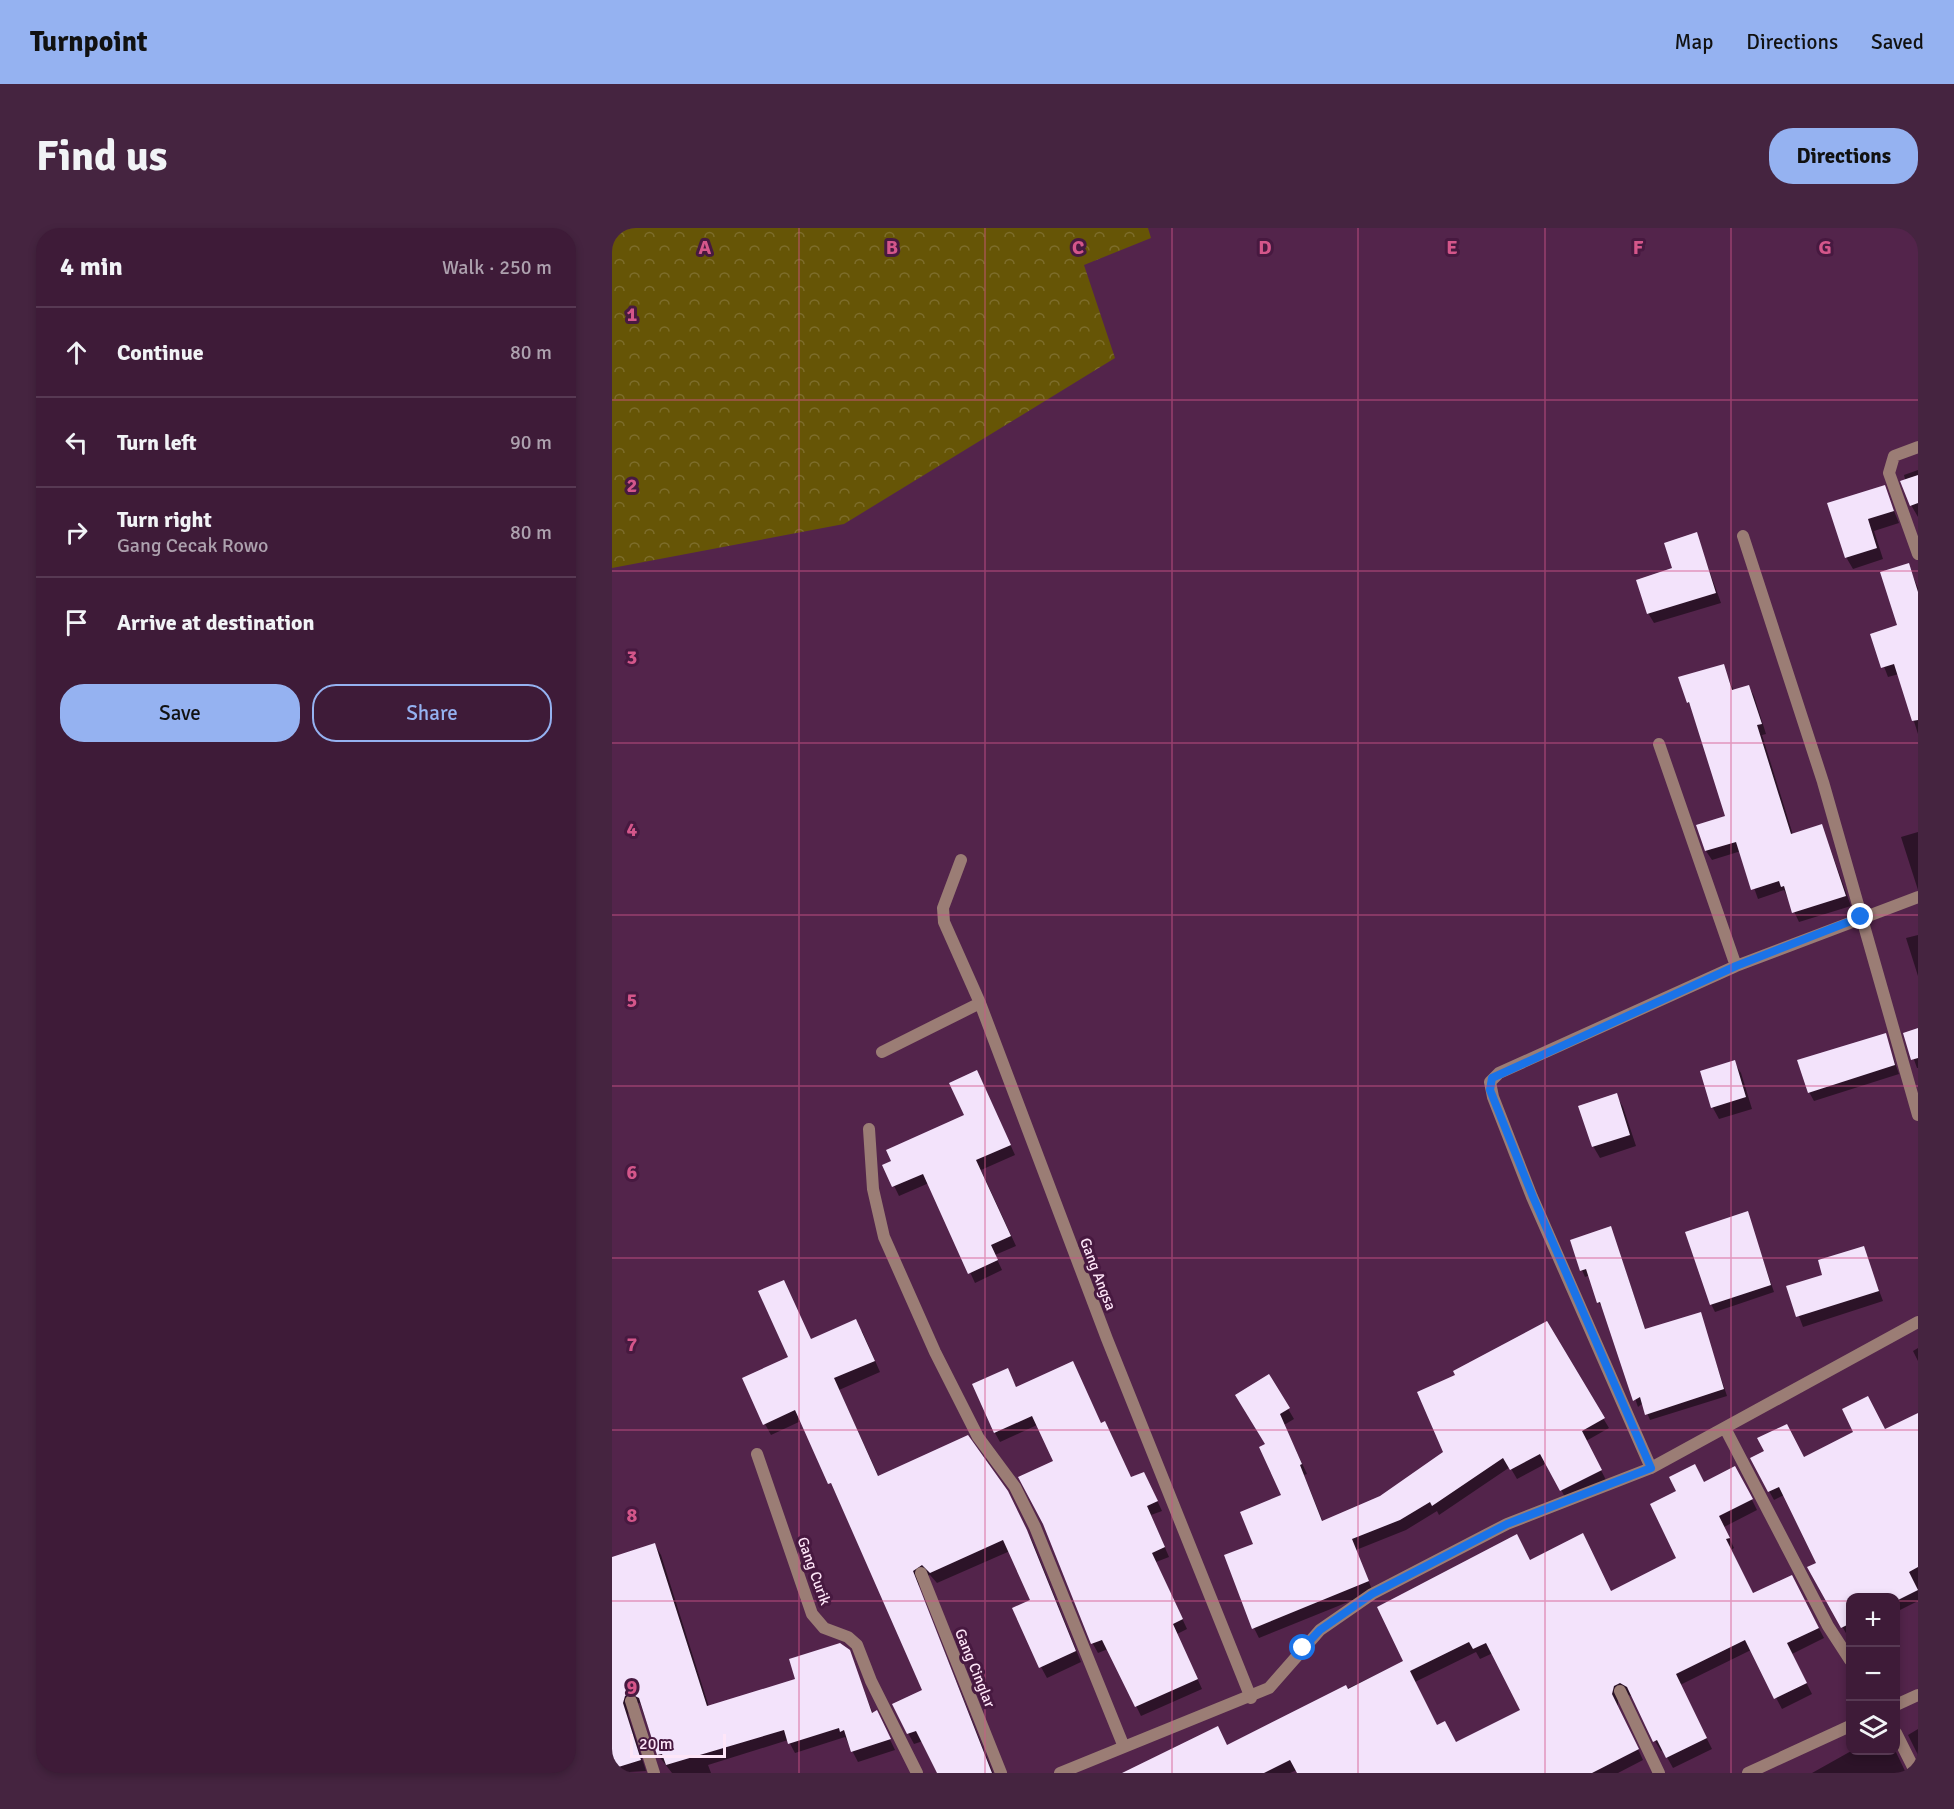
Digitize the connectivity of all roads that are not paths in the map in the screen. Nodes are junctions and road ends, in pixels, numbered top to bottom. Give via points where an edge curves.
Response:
1 (1918, 447) edge
2 (1743, 536) dead end
3 (1918, 554) edge
4 (1659, 744) dead end
5 (961, 860) dead end
6 (1918, 897) edge
7 (1861, 917) junction
8 (1736, 966) junction
9 (980, 1003) junction
10 (882, 1052) dead end
11 (1918, 1115) edge
12 (870, 1130) dead end
13 (1918, 1322) edge
14 (1726, 1430) junction
15 (757, 1454) dead end
16 (1651, 1468) junction
17 (921, 1573) dead end
18 (1846, 1653) edge
19 (1620, 1690) dead end
20 (1918, 1695) edge
21 (1251, 1698) junction
22 (631, 1701) dead end
23 (1900, 1703) edge
24 (1846, 1728) edge
25 (1900, 1742) edge
26 (1124, 1747) junction
27 (654, 1773) edge
28 (917, 1773) edge
29 (1001, 1773) edge
30 (1060, 1773) edge
31 (1659, 1773) edge
32 (1748, 1773) edge
33 (1916, 1773) edge

1 - 3 street via 1894,456 1888,473
2 - 7 street via 1823,782
4 - 8 street
5 - 9 street, Gang Angsa via 943,908 944,922
6 - 7 street
7 - 8 street
7 - 11 street
8 - 16 street via 1499,1073 1490,1082 1533,1197
9 - 10 street
9 - 21 street, Gang Angsa via 1107,1339
12 - 26 street via 873,1189 884,1238 978,1437 1015,1487 1035,1527
13 - 14 street
14 - 16 street
14 - 18 street via 1828,1626
15 - 28 street, Gang Curik via 812,1614 824,1628 849,1637 857,1645
16 - 21 street via 1507,1524 1372,1594 1320,1630 1278,1680
17 - 29 street, Gang Cinglar
19 - 31 street
20 - 23 street
21 - 26 street
22 - 27 street
24 - 32 street
25 - 33 street
26 - 30 street

